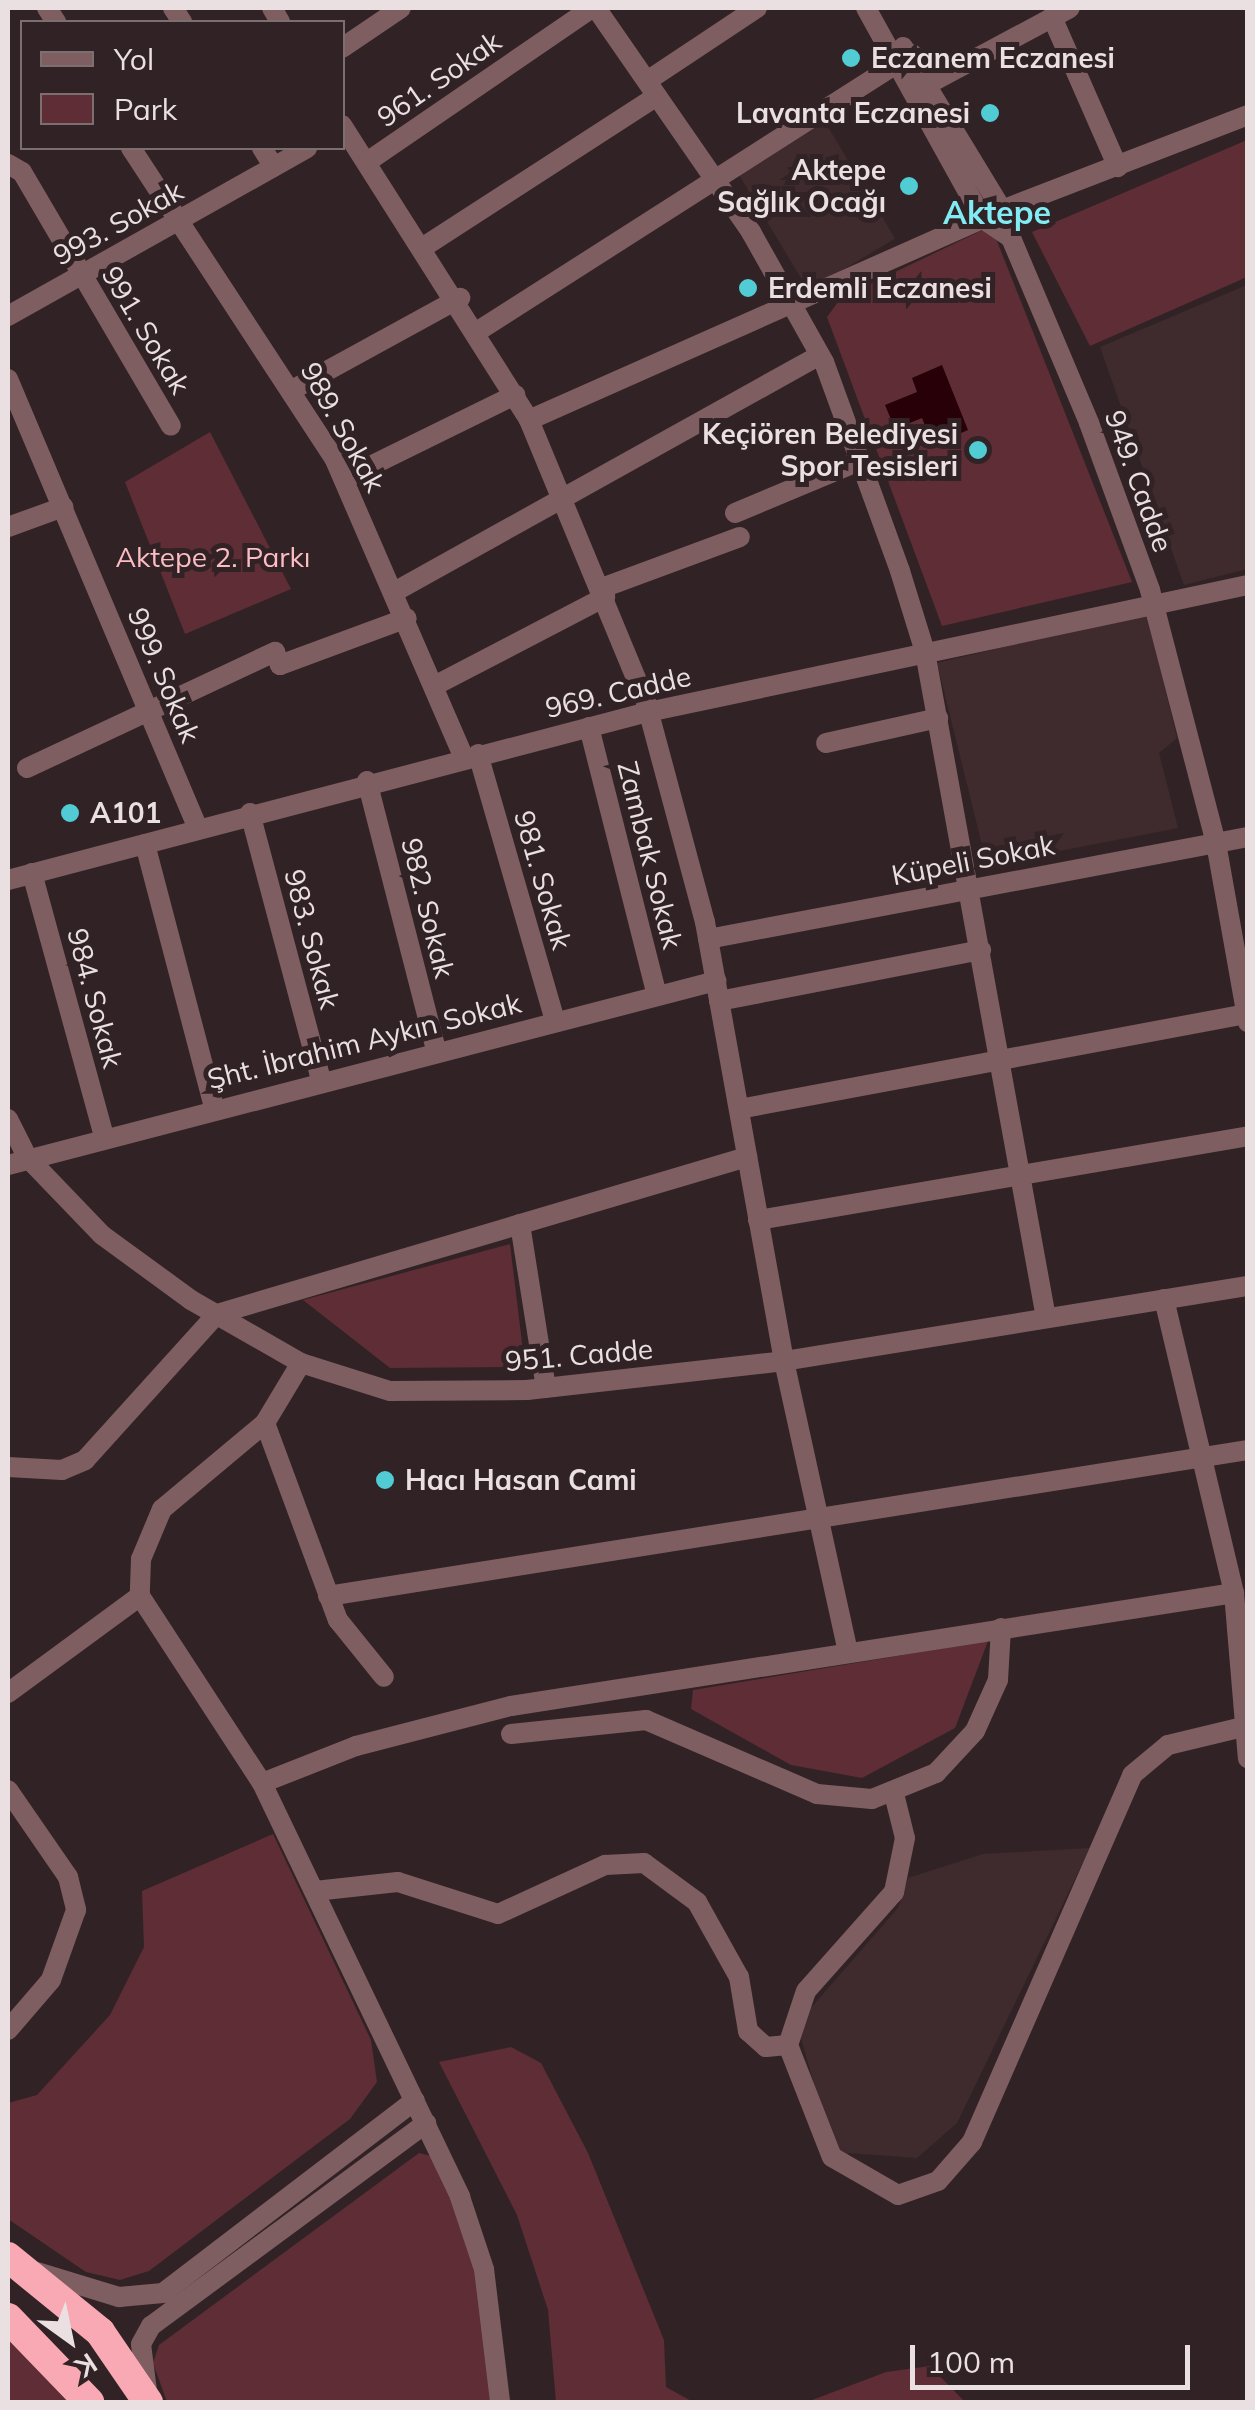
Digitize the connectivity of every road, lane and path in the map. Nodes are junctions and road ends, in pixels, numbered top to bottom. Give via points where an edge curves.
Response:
1 (402, 8) edge
2 (594, 8) edge
3 (757, 8) edge
4 (866, 8) edge
5 (1061, 12) edge
6 (345, 46) edge
7 (899, 56) junction
8 (930, 83) junction
9 (652, 88) junction
10 (908, 95) junction
11 (1248, 115) edge
12 (345, 129) edge
13 (132, 150) edge
14 (263, 150) edge
15 (304, 150) edge
16 (368, 162) junction
17 (8, 164) edge
18 (274, 167) junction
19 (1118, 168) junction
20 (713, 177) junction
21 (1004, 203) junction
22 (980, 214) junction
23 (179, 221) junction
24 (1011, 238) junction
25 (425, 246) junction
26 (82, 275) junction
27 (460, 298) junction
28 (793, 305) junction
29 (8, 316) edge
30 (478, 331) junction
31 (820, 355) junction
32 (8, 379) edge
33 (292, 390) junction
34 (515, 395) junction
35 (14, 407) edge
36 (529, 420) junction
37 (171, 426) dead end
38 (862, 460) junction
39 (344, 479) junction
40 (562, 495) junction
41 (62, 506) junction
42 (735, 513) dead end
43 (8, 527) edge
44 (740, 537) dead end
45 (1248, 585) edge
46 (396, 591) junction
47 (604, 593) junction
48 (1154, 604) junction
49 (407, 618) junction
50 (925, 652) junction
51 (434, 686) junction
52 (149, 711) junction
53 (648, 712) junction
54 (938, 718) junction
55 (589, 727) junction
56 (826, 742) dead end
57 (471, 756) junction
58 (27, 768) dead end
59 (367, 781) junction
60 (250, 813) junction
61 (197, 828) junction
62 (1248, 837) edge
63 (1216, 842) junction
64 (144, 844) junction
65 (32, 873) junction
66 (8, 880) edge
67 (970, 888) junction
68 (708, 938) junction
69 (981, 950) junction
70 (718, 991) junction
71 (656, 996) junction
72 (1246, 1014) edge
73 (555, 1021) junction
74 (1248, 1022) edge
75 (436, 1049) junction
76 (1001, 1060) junction
77 (321, 1080) junction
78 (214, 1107) junction
79 (738, 1109) junction
80 (8, 1119) edge
81 (1248, 1136) edge
82 (104, 1137) junction
83 (747, 1157) junction
84 (17, 1161) edge
85 (1022, 1179) junction
86 (758, 1220) junction
87 (520, 1224) junction
88 (1248, 1286) edge
89 (1164, 1300) junction
90 (216, 1314) junction
91 (1046, 1318) junction
92 (784, 1361) junction
93 (302, 1364) junction
94 (546, 1388) junction
95 (265, 1423) junction
96 (1248, 1450) edge
97 (1204, 1456) junction
98 (8, 1468) edge
99 (817, 1520) junction
100 (1234, 1593) junction
101 (140, 1596) junction
102 (328, 1596) junction
103 (1001, 1628) junction
104 (847, 1648) junction
105 (384, 1677) dead end
106 (1243, 1688) edge
107 (8, 1693) edge
108 (1243, 1727) junction
109 (511, 1734) dead end
110 (1248, 1758) edge
111 (262, 1783) junction
112 (8, 1790) edge
113 (894, 1794) junction
114 (315, 1891) junction
115 (8, 2030) edge
116 (788, 2045) junction
117 (415, 2100) junction
118 (426, 2124) junction
119 (17, 2263) edge
120 (8, 2318) edge
121 (89, 2402) edge
122 (150, 2402) edge
123 (500, 2402) edge

1 - 6 street
2 - 9 street
2 - 16 street, 961. Sokak
3 - 9 street
4 - 7 street
5 - 8 street
5 - 19 street
7 - 8 street
7 - 10 street
7 - 20 street
8 - 10 street
8 - 21 street
9 - 20 street
9 - 25 street
10 - 22 street
11 - 19 street
12 - 16 street
13 - 23 street, 989. Sokak
14 - 18 street
15 - 18 street, 993. Sokak
16 - 25 street
17 - 26 street, 991. Sokak via 22,172
18 - 23 street, 993. Sokak
19 - 21 street
20 - 28 street
20 - 30 street
21 - 22 street
21 - 24 street, 949. Cadde
22 - 24 street
22 - 28 street
23 - 26 street, 993. Sokak
23 - 33 street, 989. Sokak
24 - 48 street, 949. Cadde
25 - 27 street
26 - 29 street, 993. Sokak
26 - 37 street, 991. Sokak
27 - 30 street
27 - 33 street
28 - 31 street
28 - 36 street
30 - 34 street
31 - 38 street
31 - 40 street
32 - 35 street, 999. Sokak
33 - 39 street, 989. Sokak
34 - 36 street
34 - 39 street
35 - 41 street, 999. Sokak
36 - 40 street
38 - 42 street
38 - 50 street
39 - 46 street, 989. Sokak
40 - 46 street
40 - 47 street
41 - 43 street
41 - 52 street, 999. Sokak
44 - 47 street
45 - 48 street, 969. Cadde
46 - 49 street, 989. Sokak
47 - 51 street
47 - 53 street
48 - 50 street, 969. Cadde
48 - 63 street, 949. Cadde
49 - 51 street, 989. Sokak
49 - 52 street via 280,665 275,652
50 - 53 street, 969. Cadde
50 - 54 street
51 - 57 street, 989. Sokak
52 - 58 street
52 - 61 street, 999. Sokak
53 - 55 street, 969. Cadde
53 - 68 street
54 - 56 street
54 - 67 street
55 - 57 street, 969. Cadde
55 - 71 street, Zambak Sokak
57 - 59 street, 969. Cadde
57 - 73 street, 981. Sokak
59 - 60 street, 969. Cadde
59 - 75 street, 982. Sokak
60 - 61 street, 969. Cadde
60 - 77 street, 983. Sokak
61 - 64 street, 969. Cadde
62 - 63 street, Küpeli Sokak
63 - 67 street, Küpeli Sokak
63 - 72 street, 949. Cadde
64 - 65 street, 969. Cadde
64 - 78 street
65 - 66 street, 969. Cadde
65 - 82 street, 984. Sokak
67 - 68 street, Küpeli Sokak
67 - 69 street
68 - 70 street
69 - 70 street, Şht. İbrahim Aykın Sokak
69 - 76 street
70 - 71 street, Şht. İbrahim Aykın Sokak
70 - 79 street
71 - 73 street, Şht. İbrahim Aykın Sokak
72 - 74 street, 949. Cadde
72 - 76 street
73 - 75 street, Şht. İbrahim Aykın Sokak
75 - 77 street, Şht. İbrahim Aykın Sokak
76 - 79 street
76 - 85 street
77 - 78 street, Şht. İbrahim Aykın Sokak
78 - 82 street, Şht. İbrahim Aykın Sokak
79 - 83 street
80 - 84 street, 951. Cadde
81 - 85 street
82 - 84 street, Şht. İbrahim Aykın Sokak
83 - 86 street
83 - 87 street
84 - 90 street, 951. Cadde via 102,1235
85 - 86 street
85 - 91 street
86 - 92 street
87 - 90 street
87 - 94 street
88 - 89 street, 951. Cadde
89 - 91 street, 951. Cadde
89 - 97 street
90 - 93 street, 951. Cadde
90 - 98 street via 85,1460 62,1470
91 - 92 street, 951. Cadde
92 - 94 street, 951. Cadde
92 - 99 street
93 - 94 street, 951. Cadde via 390,1391
93 - 95 street
95 - 101 street via 162,1509 141,1558
95 - 102 street
96 - 97 street
97 - 99 street
97 - 100 street
99 - 102 street
99 - 104 street
100 - 103 street
100 - 106 street
101 - 107 street
101 - 111 street
102 - 105 street via 347,1638
103 - 104 street
103 - 113 street via 998,1680 975,1731 936,1772
104 - 111 street via 460,1718
106 - 108 street
108 - 110 street
108 - 116 street via 1168,1745 1132,1775 972,2142 938,2181 898,2195 842,2168
109 - 113 street via 646,1720 817,1794
111 - 114 street
112 - 115 street via 68,1878 76,1910 50,1980
113 - 116 street via 904,1838 894,1892 806,1991
114 - 116 street via 398,1882 498,1914 605,1865 644,1863 697,1902 740,1977 748,2032 766,2047
114 - 117 street
117 - 118 street
117 - 119 street via 163,2293 119,2297
118 - 122 street via 150,2326 141,2344
118 - 123 street via 484,2269
119 - 122 highway via 100,2332
120 - 121 highway

